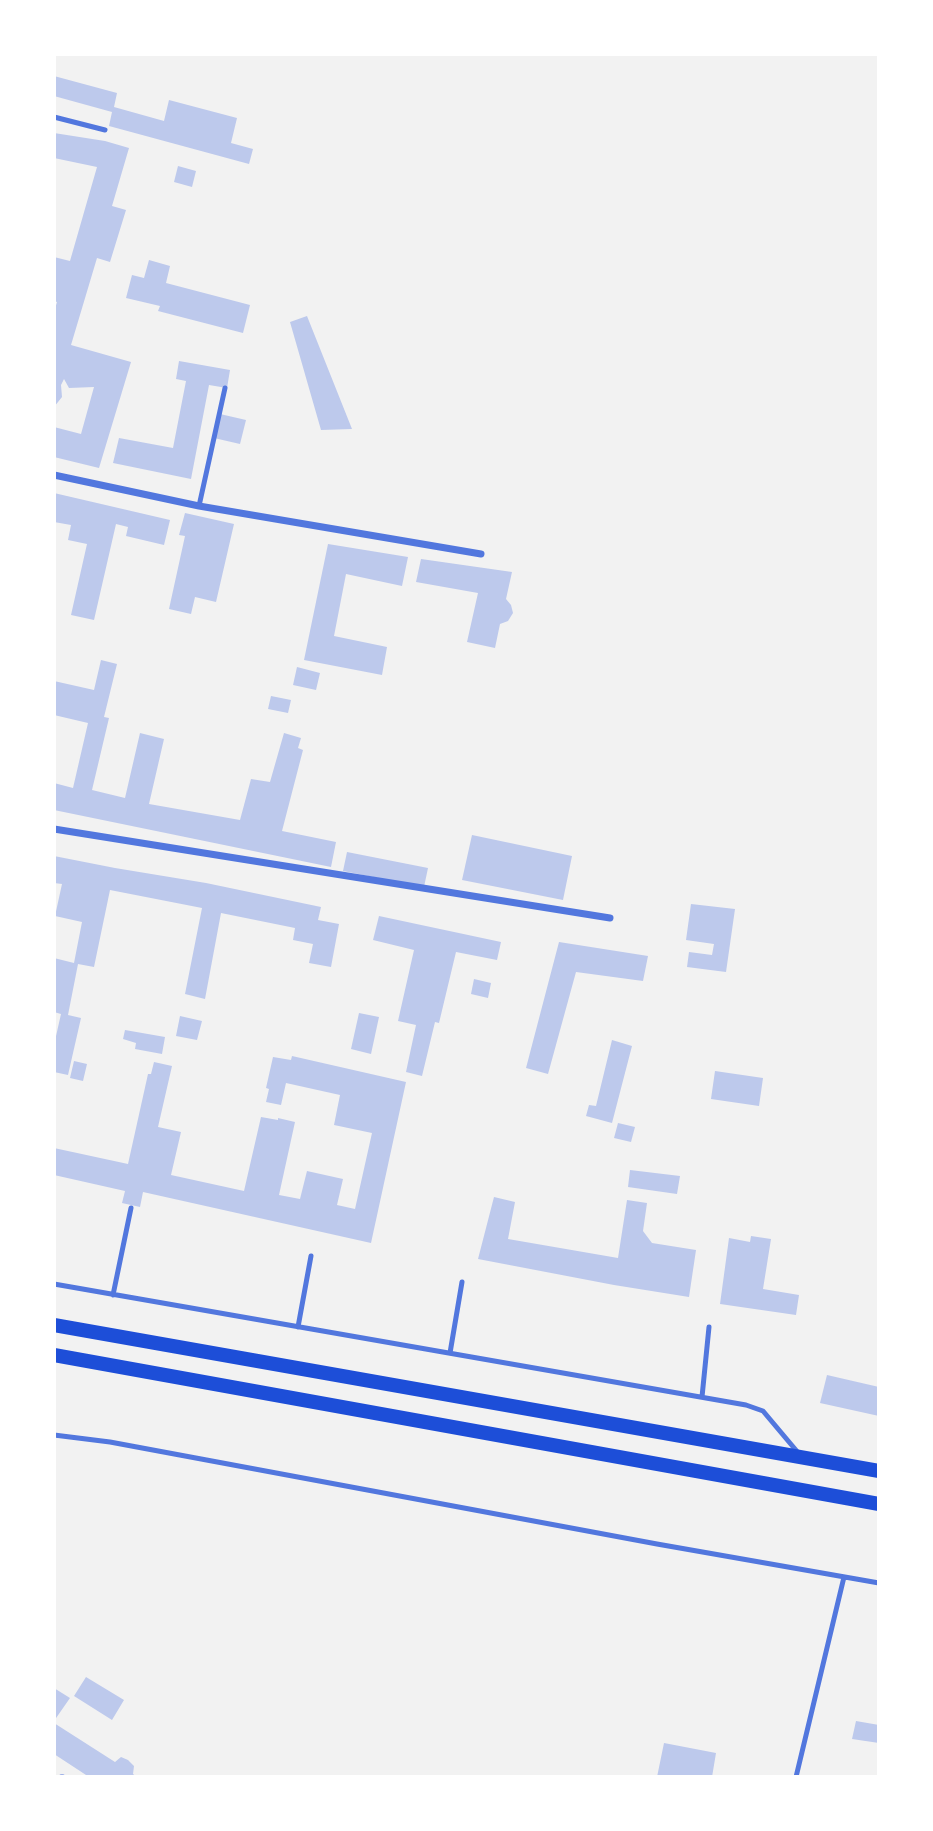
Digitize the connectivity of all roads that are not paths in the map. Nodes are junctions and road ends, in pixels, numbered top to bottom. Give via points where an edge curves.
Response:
1 (54, 117) edge
2 (105, 130) dead end
3 (225, 388) dead end
4 (54, 475) edge
5 (199, 506) junction
6 (481, 554) dead end
7 (54, 829) edge
8 (610, 918) dead end
9 (131, 1208) dead end
10 (312, 1256) dead end
11 (462, 1282) dead end
12 (54, 1284) edge
13 (113, 1295) junction
14 (54, 1325) edge
15 (299, 1327) junction
16 (709, 1327) dead end
17 (450, 1353) junction
18 (54, 1355) edge
19 (702, 1398) junction
20 (54, 1435) edge
21 (802, 1457) junction
22 (879, 1471) edge
23 (879, 1504) edge
24 (844, 1577) junction
25 (879, 1583) edge
26 (796, 1777) edge

1 - 2 lane
3 - 5 lane
4 - 5 street
5 - 6 street
7 - 8 street
9 - 13 lane
10 - 15 lane
11 - 17 lane
12 - 13 lane
13 - 15 lane
14 - 21 main road
15 - 17 lane
16 - 19 lane
17 - 19 lane
18 - 23 main road
19 - 21 lane via 763,1411
20 - 24 lane
21 - 22 main road
24 - 25 lane
24 - 26 lane

